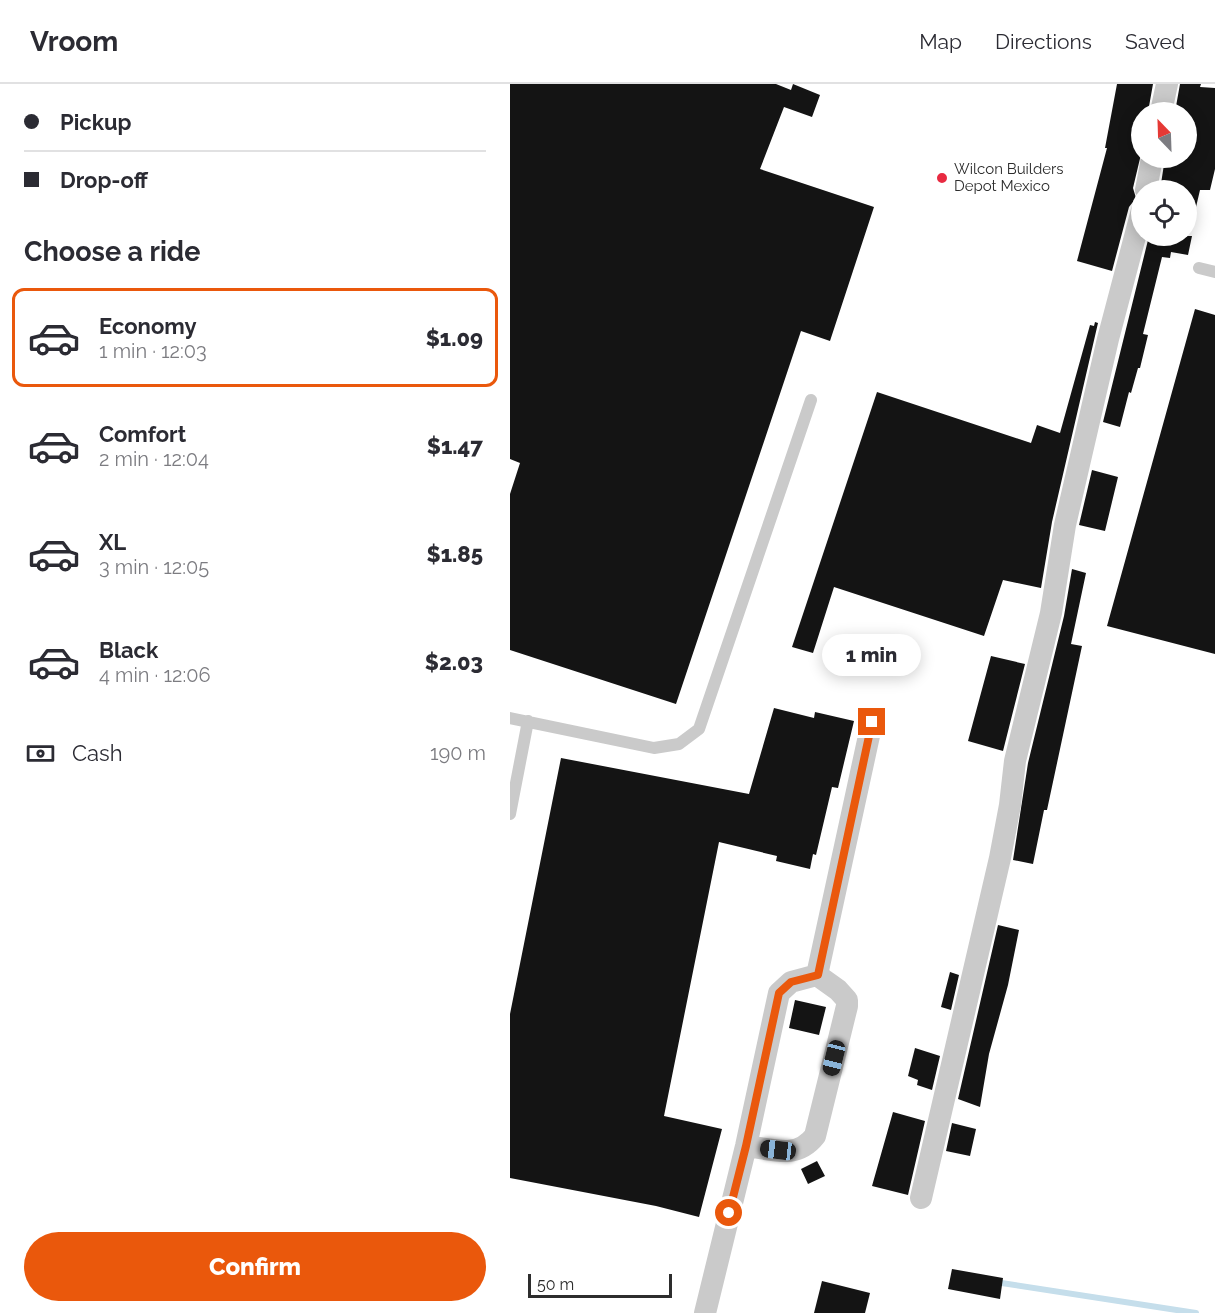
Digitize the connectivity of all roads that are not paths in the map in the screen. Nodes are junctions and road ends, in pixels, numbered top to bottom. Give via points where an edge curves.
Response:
1 (1167, 84) edge
2 (1163, 102) edge
3 (1133, 246) edge
4 (1199, 268) dead end
5 (1215, 272) edge
6 (811, 400) dead end
7 (510, 718) edge
8 (528, 721) junction
9 (872, 722) dead end
10 (510, 814) edge
11 (818, 975) junction
12 (746, 1146) junction
13 (921, 1198) dead end
14 (705, 1313) edge

1 - 2 street
3 - 13 street via 1065,525 1051,613 1015,761 999,858
4 - 5 lane
6 - 8 lane via 699,729 679,744 654,748
7 - 8 lane
8 - 10 lane
9 - 11 street
11 - 12 street via 791,982 779,993
11 - 12 street via 838,990 847,1006 815,1136 795,1152
12 - 14 street

